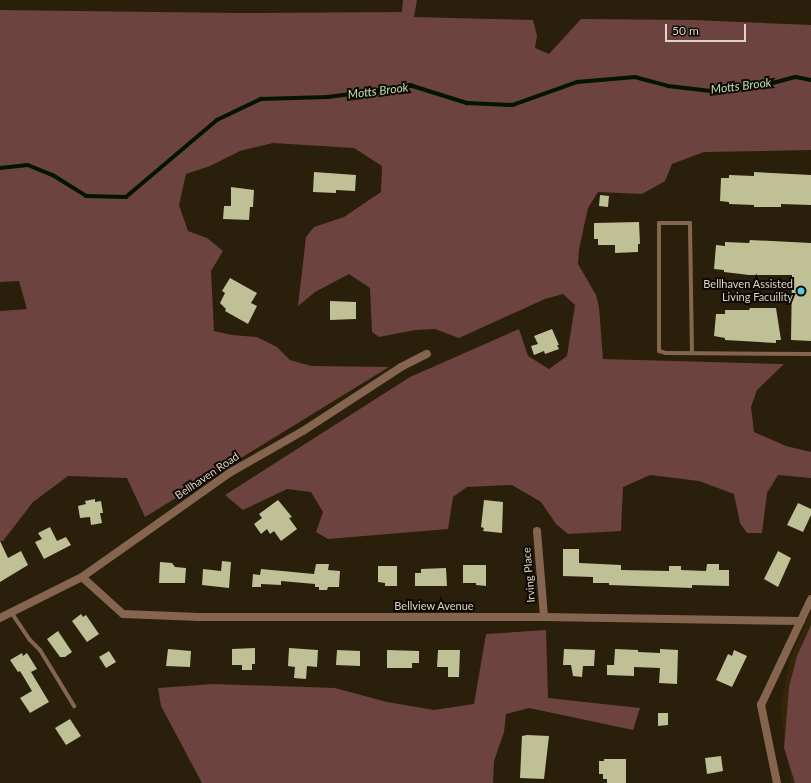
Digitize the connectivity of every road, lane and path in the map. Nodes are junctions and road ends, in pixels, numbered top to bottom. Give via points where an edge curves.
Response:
1 (692, 353) junction
2 (427, 354) dead end
3 (811, 354) edge
4 (537, 531) dead end
5 (82, 577) junction
6 (811, 600) edge
7 (11, 612) junction
8 (544, 617) junction
9 (0, 618) edge
10 (801, 621) junction
11 (74, 706) dead end
12 (777, 783) edge

1 - 1 lane via 659,351 659,223 690,223
1 - 3 lane
2 - 5 street, Bellhaven Road via 401,367 302,431 231,472
4 - 8 street, Irving Place
5 - 7 street, Bellhaven Road
5 - 8 street, Bellview Avenue via 123,614 199,617
6 - 10 street
7 - 9 street, Bellhaven Road
7 - 11 lane via 29,639 40,650
8 - 10 street, Bellview Avenue
10 - 12 street via 761,705

